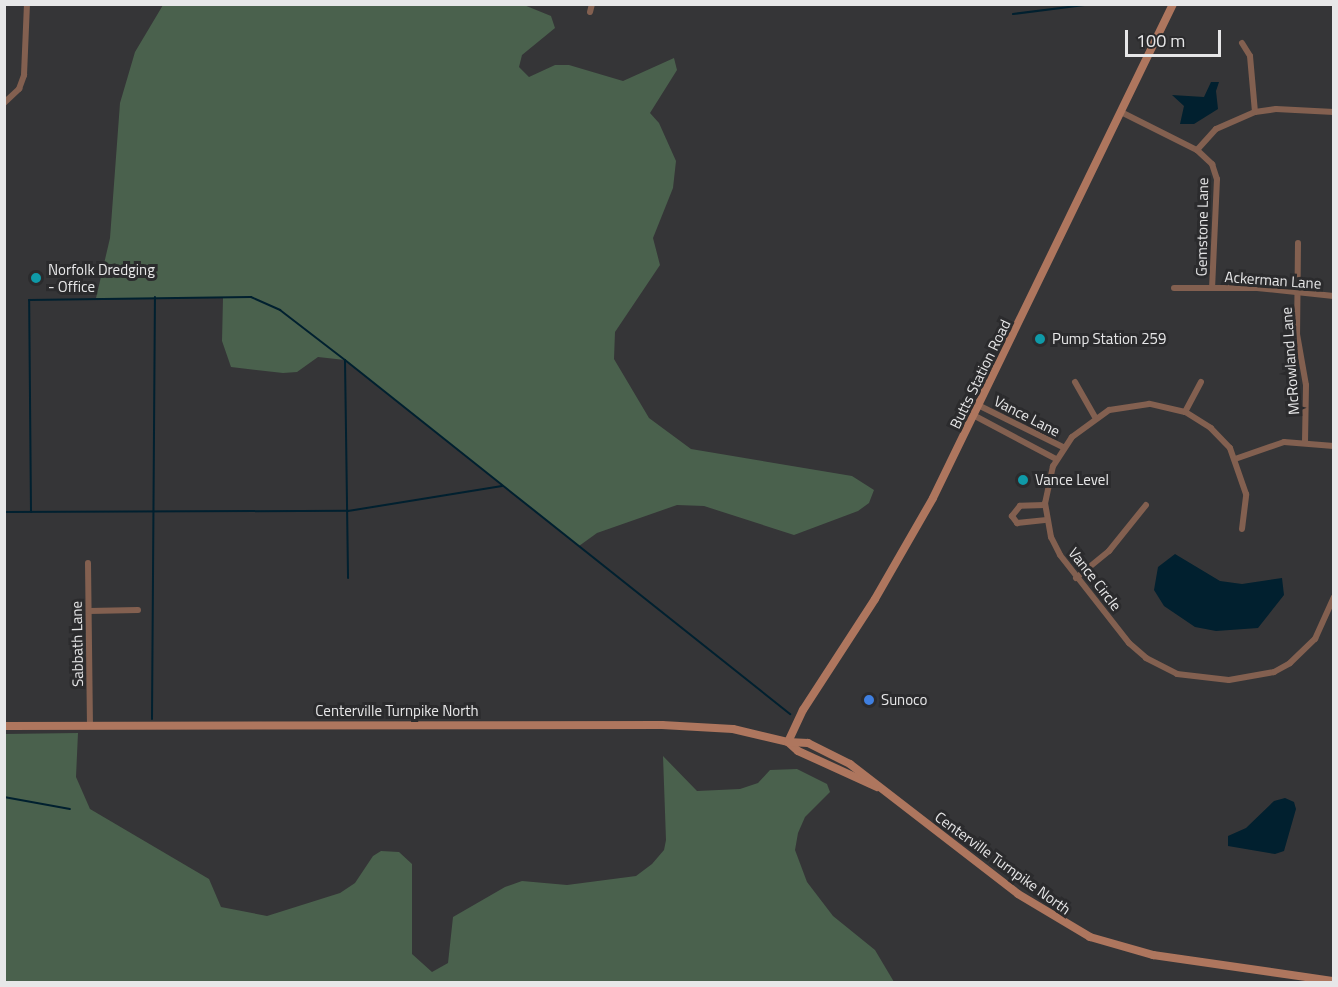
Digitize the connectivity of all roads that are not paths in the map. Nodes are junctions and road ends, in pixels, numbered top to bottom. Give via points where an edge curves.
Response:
1 (27, 4) edge
2 (592, 4) edge
3 (1173, 4) edge
4 (590, 12) dead end
5 (1242, 44) dead end
6 (4, 103) edge
7 (1121, 112) junction
8 (1255, 112) junction
9 (1334, 112) edge
10 (1197, 150) junction
11 (1298, 243) dead end
12 (1174, 288) dead end
13 (1212, 288) junction
14 (1298, 292) junction
15 (1334, 296) edge
16 (1075, 382) dead end
17 (1201, 382) dead end
18 (981, 406) junction
19 (1185, 412) junction
20 (975, 416) junction
21 (1095, 417) junction
22 (1305, 441) junction
23 (1334, 446) edge
24 (1063, 447) junction
25 (1056, 459) junction
26 (1235, 459) junction
27 (1046, 505) junction
28 (1146, 505) dead end
29 (1047, 520) junction
30 (1242, 529) dead end
31 (88, 563) dead end
32 (1076, 578) junction
33 (1334, 597) edge
34 (138, 610) dead end
35 (89, 611) junction
36 (1331, 612) edge
37 (90, 725) junction
38 (4, 726) edge
39 (788, 741) junction
40 (1334, 981) edge

1 - 6 street via 24,75 19,89
2 - 4 street
3 - 7 main road, Butts Station Road
5 - 8 street via 1250,56
7 - 10 street, Gemstone Lane
7 - 18 main road, Butts Station Road
8 - 9 street
8 - 10 street via 1216,129
10 - 13 street, Gemstone Lane via 1212,164 1217,179
11 - 14 street, McRowland Lane
12 - 13 street, Ackerman Lane
13 - 14 street, Ackerman Lane
14 - 15 street, Ackerman Lane
14 - 22 street, McRowland Lane via 1298,334 1306,385
16 - 21 street
17 - 19 street
18 - 20 main road, Butts Station Road
18 - 24 street, Vance Lane
19 - 21 street, Vance Circle via 1135,404
19 - 26 street, Vance Circle via 1216,433
20 - 25 street, Vance Lane
20 - 39 main road, Butts Station Road via 903,551 802,710
21 - 24 street, Vance Circle
22 - 23 street
22 - 26 street via 1270,445
24 - 25 street, Vance Circle
25 - 27 street, Vance Circle
26 - 30 street, Vance Circle via 1246,494
27 - 29 street, Vance Circle
27 - 29 street via 1020,506 1012,516 1017,523
28 - 32 street via 1109,550
29 - 32 street, Vance Circle via 1060,555
31 - 35 street, Sabbath Lane
32 - 36 street, Vance Circle via 1137,651 1177,674 1202,679 1259,677 1290,663 1315,639
33 - 36 street, Vance Circle
34 - 35 street
35 - 37 street, Sabbath Lane
37 - 38 main road, Centerville Turnpike North
37 - 39 main road, Centerville Turnpike North via 662,725 733,729
39 - 40 main road, Centerville Turnpike North via 822,749 866,774 877,788 1048,915 1090,937 1153,955

